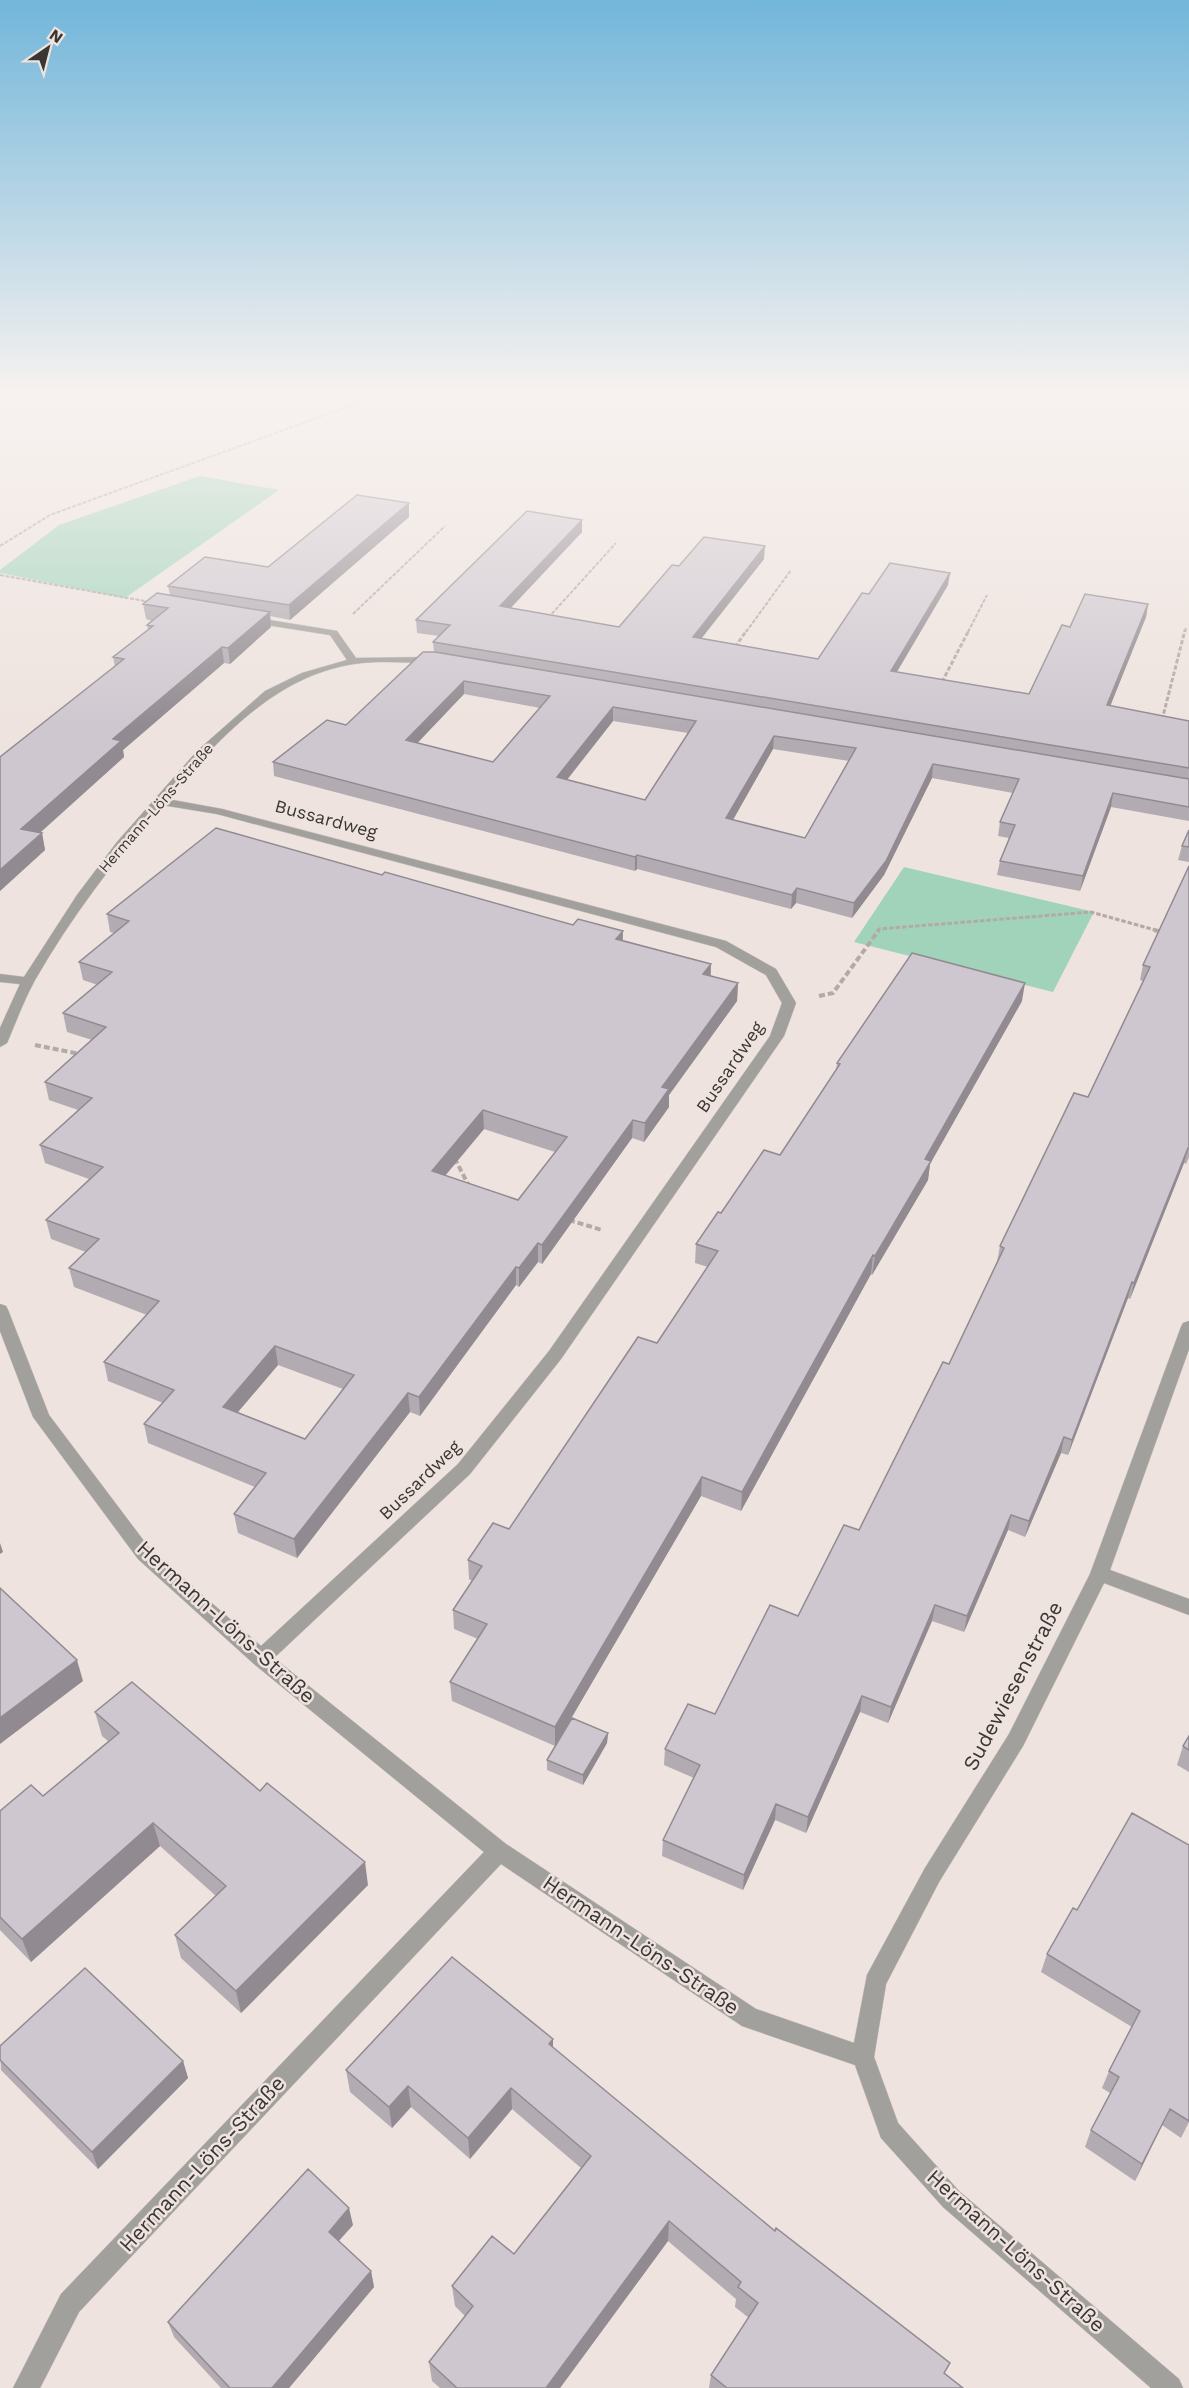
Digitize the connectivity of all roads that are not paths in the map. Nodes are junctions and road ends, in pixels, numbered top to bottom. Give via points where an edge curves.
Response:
1 (244, 618) edge
2 (353, 661) junction
3 (447, 662) edge
4 (159, 801) junction
5 (0, 978) edge
6 (28, 981) junction
7 (1, 1040) edge
8 (0, 1310) edge
9 (1189, 1327) edge
10 (1099, 1574) junction
11 (1189, 1607) edge
12 (261, 1658) junction
13 (499, 1851) junction
14 (863, 2057) junction
15 (27, 2388) edge
16 (1170, 2388) edge

1 - 2 street via 333,633
2 - 3 street, Hermann-Löns-Straße
2 - 4 street, Hermann-Löns-Straße via 306,675 269,693 201,753
4 - 6 street, Hermann-Löns-Straße via 83,895
4 - 12 street, Bussardweg via 218,811 721,944 771,972 789,1003 777,1036 555,1355 464,1468
5 - 6 street
6 - 7 street, Hermann-Löns-Straße
8 - 12 street, Hermann-Löns-Straße via 41,1417 137,1545
9 - 10 street, Sudewiesenstraße
10 - 11 street
10 - 14 street, Sudewiesenstraße via 1016,1740 932,1875 875,1982
12 - 13 street, Hermann-Löns-Straße
13 - 14 street, Hermann-Löns-Straße via 750,2018
13 - 15 street, Hermann-Löns-Straße via 70,2303
14 - 16 street, Hermann-Löns-Straße via 889,2130 951,2199

